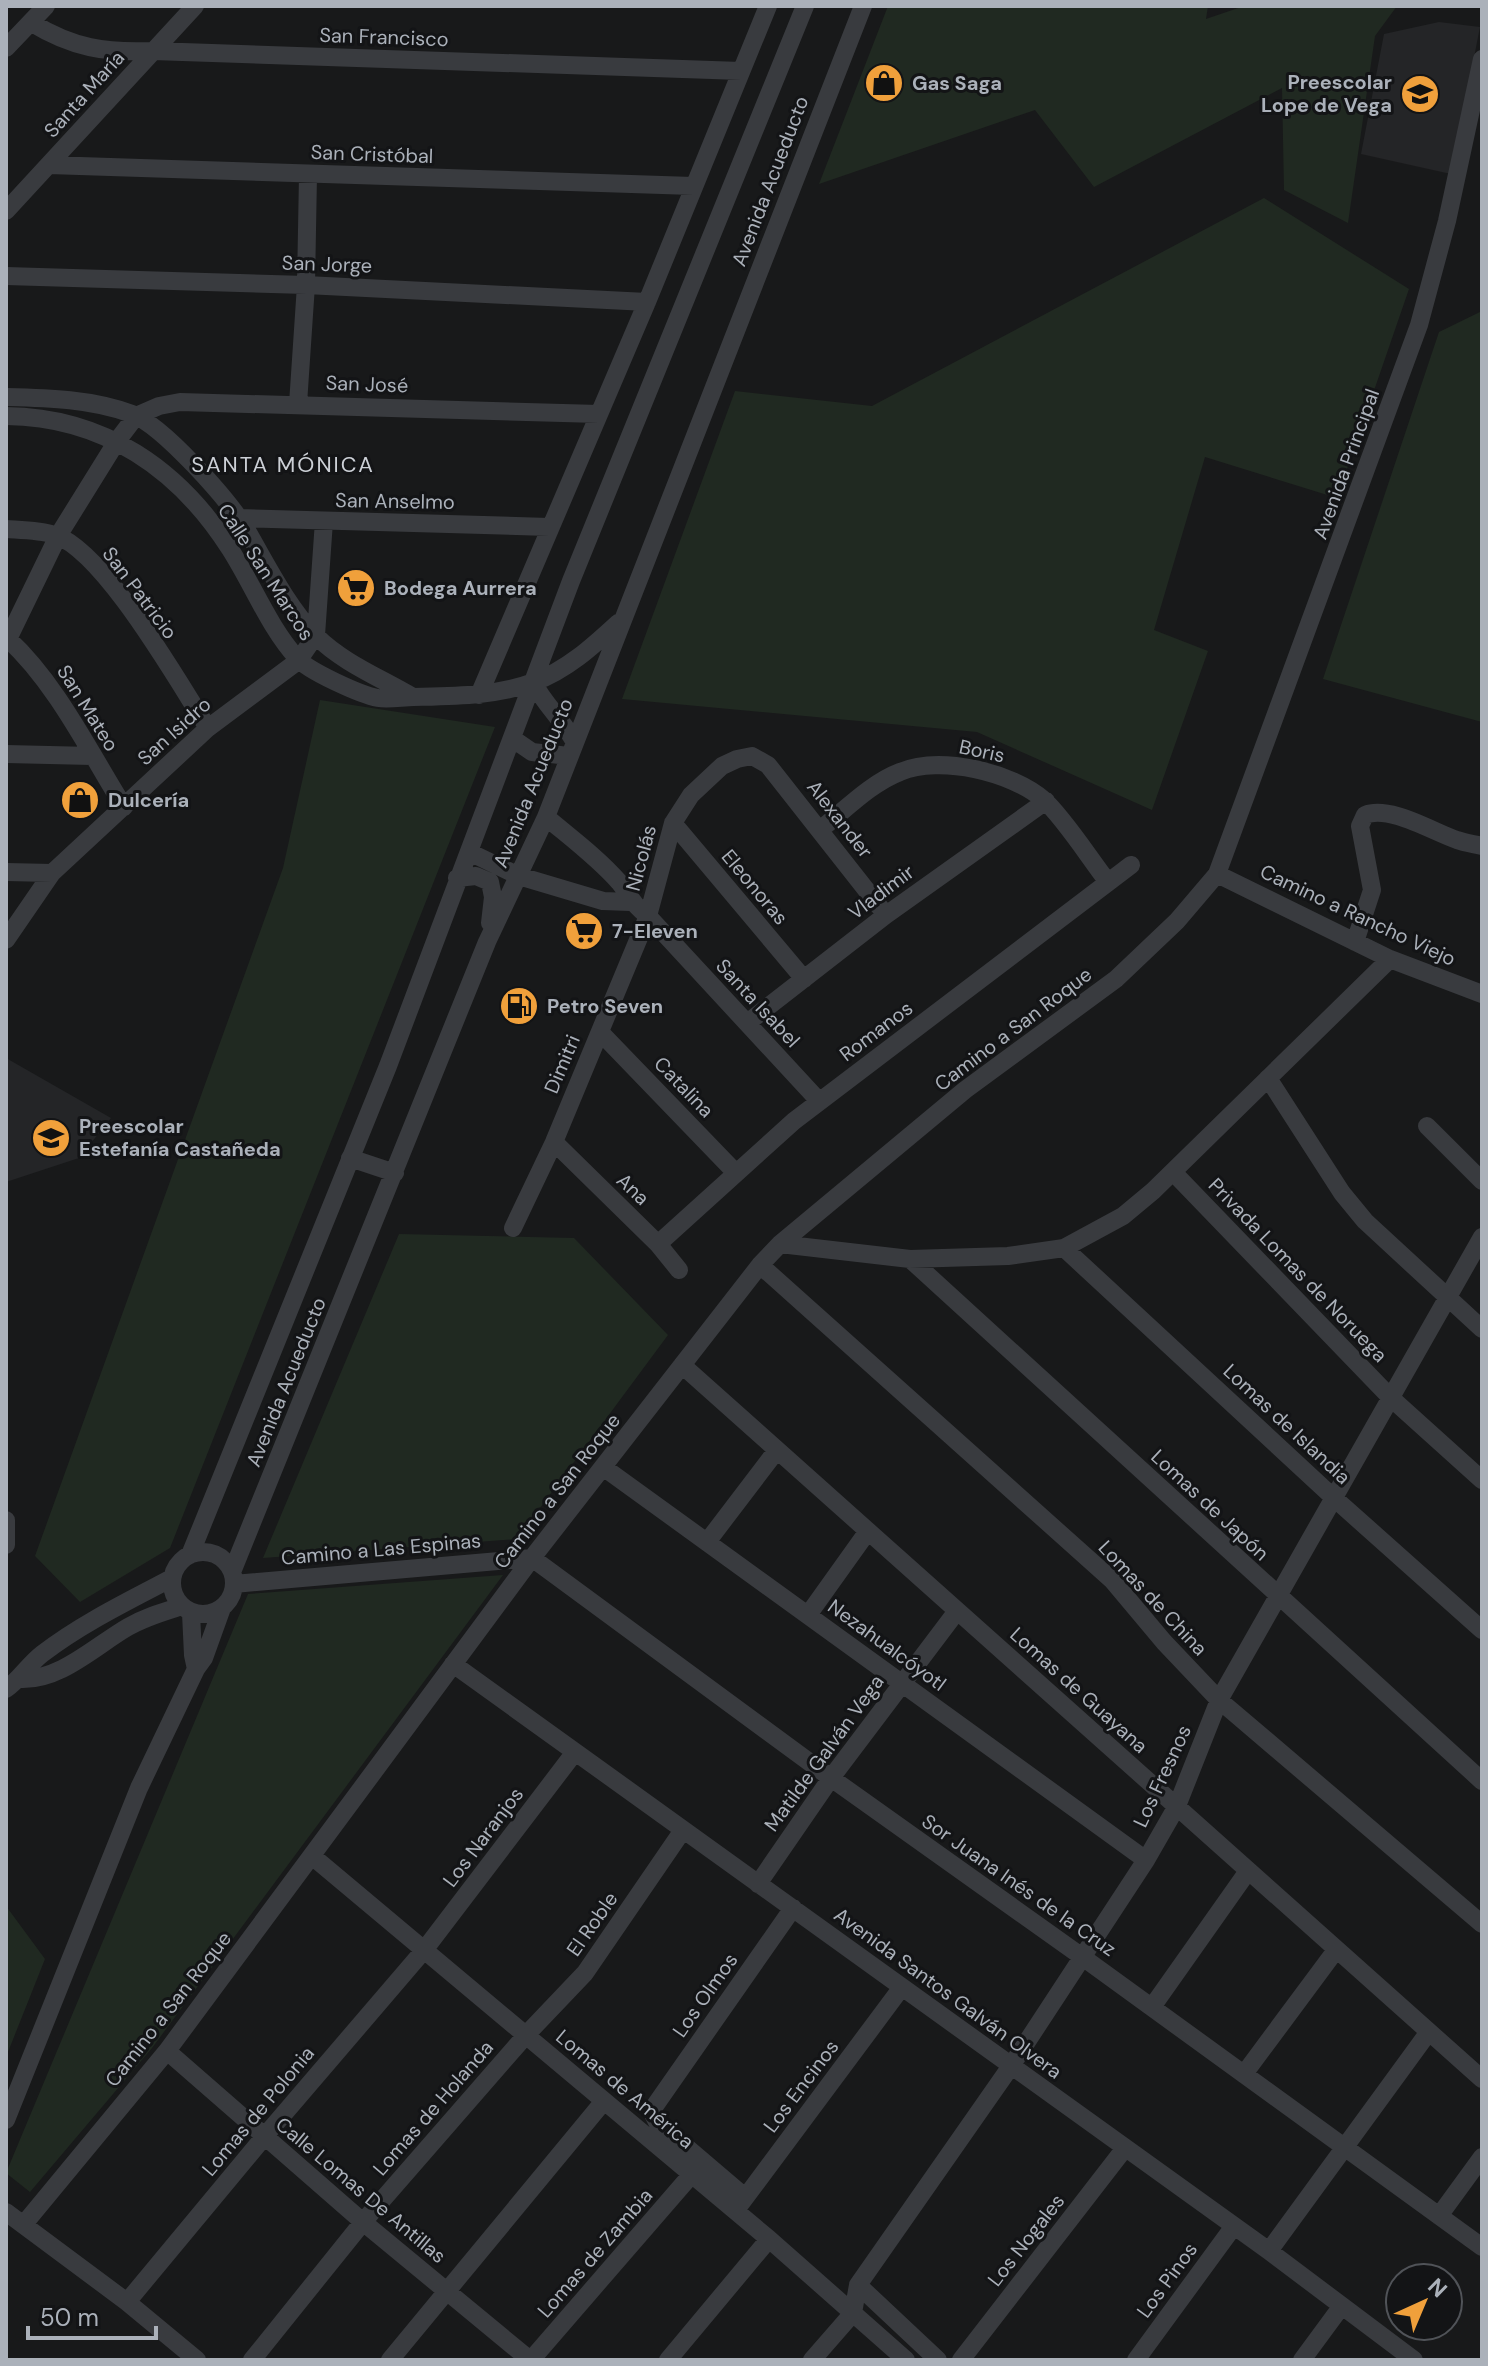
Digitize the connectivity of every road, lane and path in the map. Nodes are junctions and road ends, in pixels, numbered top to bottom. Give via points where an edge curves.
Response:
1 (46, 6) edge
2 (195, 6) edge
3 (768, 6) edge
4 (805, 6) edge
5 (863, 6) edge
6 (32, 23) junction
7 (8, 42) edge
8 (153, 51) junction
9 (1482, 59) edge
10 (741, 71) junction
11 (1478, 90) edge
12 (49, 165) junction
13 (308, 175) junction
14 (693, 186) junction
15 (6, 211) edge
16 (6, 276) edge
17 (306, 285) junction
18 (647, 302) junction
19 (6, 397) edge
20 (298, 404) junction
21 (599, 414) junction
22 (6, 416) edge
23 (136, 416) junction
24 (117, 441) junction
25 (239, 518) junction
26 (324, 521) junction
27 (549, 527) junction
28 (6, 529) edge
29 (58, 536) junction
30 (620, 622) junction
31 (316, 635) junction
32 (7, 639) edge
33 (298, 661) junction
34 (533, 682) junction
35 (479, 695) junction
36 (413, 697) junction
37 (208, 728) junction
38 (513, 739) junction
39 (572, 749) junction
40 (6, 754) edge
41 (92, 756) junction
42 (752, 756) joint
43 (1046, 801) junction
44 (124, 807) junction
45 (546, 817) junction
46 (673, 823) junction
47 (821, 829) junction
48 (1482, 846) edge
49 (469, 852) junction
50 (1131, 865) dead end
51 (6, 872) edge
52 (52, 873) junction
53 (1217, 874) junction
54 (519, 876) junction
55 (457, 878) junction
56 (1108, 882) junction
57 (630, 902) junction
58 (886, 915) junction
59 (648, 916) junction
60 (6, 940) edge
61 (487, 942) junction
62 (1355, 942) junction
63 (1390, 959) junction
64 (804, 979) junction
65 (1482, 994) edge
66 (747, 1023) junction
67 (600, 1032) junction
68 (1268, 1078) junction
69 (819, 1101) junction
70 (1427, 1126) dead end
71 (554, 1142) junction
72 (350, 1158) junction
73 (1173, 1172) junction
74 (395, 1173) junction
75 (736, 1173) junction
76 (1482, 1181) edge
77 (513, 1228) dead end
78 (1482, 1237) edge
79 (658, 1244) junction
80 (780, 1244) junction
81 (1064, 1248) junction
82 (910, 1259) junction
83 (760, 1265) junction
84 (679, 1270) dead end
85 (1447, 1298) junction
86 (1482, 1329) edge
87 (682, 1365) junction
88 (1391, 1398) junction
89 (777, 1450) junction
90 (603, 1467) junction
91 (1482, 1480) edge
92 (1334, 1498) junction
93 (6, 1520) edge
94 (868, 1531) junction
95 (707, 1542) junction
96 (6, 1544) edge
97 (190, 1555) junction
98 (532, 1558) junction
99 (172, 1578) junction
100 (233, 1578) junction
101 (1278, 1597) junction
102 (222, 1608) junction
103 (186, 1609) junction
104 (957, 1611) junction
105 (808, 1615) junction
106 (1482, 1630) edge
107 (453, 1664) junction
108 (196, 1669) junction
109 (902, 1683) junction
110 (13, 1684) edge
111 (1219, 1700) junction
112 (575, 1752) junction
113 (831, 1778) junction
114 (1482, 1781) edge
115 (1177, 1806) junction
116 (683, 1830) junction
117 (312, 1856) junction
118 (1146, 1860) junction
119 (1248, 1871) junction
120 (758, 1884) junction
121 (793, 1908) junction
122 (1482, 1924) edge
123 (425, 1949) junction
124 (1336, 1950) junction
125 (1081, 1956) junction
126 (902, 1987) junction
127 (1152, 2007) junction
128 (1428, 2033) junction
129 (526, 2035) junction
130 (167, 2051) junction
131 (1011, 2066) junction
132 (1244, 2074) junction
133 (1482, 2079) edge
134 (604, 2101) junction
135 (6, 2120) edge
136 (264, 2137) junction
137 (1125, 2148) junction
138 (1345, 2148) junction
139 (1482, 2157) edge
140 (692, 2174) junction
141 (740, 2204) junction
142 (6, 2212) edge
143 (1439, 2216) junction
144 (363, 2222) junction
145 (24, 2224) junction
146 (1234, 2226) junction
147 (769, 2239) junction
148 (1482, 2247) edge
149 (1269, 2251) junction
150 (858, 2285) junction
151 (446, 2290) junction
152 (127, 2302) junction
153 (1341, 2307) junction
154 (853, 2313) junction
155 (197, 2360) edge
156 (252, 2360) edge
157 (390, 2360) edge
158 (530, 2360) edge
159 (668, 2360) edge
160 (812, 2360) edge
161 (906, 2360) edge
162 (938, 2360) edge
163 (961, 2360) edge
164 (1136, 2360) edge
165 (1302, 2360) edge
166 (1414, 2360) edge

1 - 6 street
2 - 8 street, Santa María
3 - 10 street
4 - 34 street, Avenida Acueducto
5 - 30 street, Avenida Acueducto
6 - 7 street
6 - 8 street, San Francisco via 86,48
8 - 10 street, San Francisco
8 - 12 street, Santa María
9 - 11 street, Avenida Principal
10 - 14 street
11 - 53 street, Avenida Principal via 1419,325
12 - 13 street, San Cristóbal
12 - 15 street, Santa María
13 - 14 street, San Cristóbal
13 - 17 street
14 - 18 street
16 - 17 street, San Jorge
17 - 18 street, San Jorge
17 - 20 street
18 - 21 street
19 - 23 street, Calle San Marcos via 76,401
20 - 21 street, San José
20 - 23 street, San José via 180,402
21 - 27 street
22 - 24 street, Calle San Marcos via 44,418
23 - 24 street
23 - 25 street, Calle San Marcos via 180,450
24 - 29 street
24 - 33 street, Calle San Marcos via 154,463 212,524
25 - 26 street, San Anselmo
25 - 31 street, Calle San Marcos
26 - 27 street, San Anselmo
26 - 31 street
27 - 35 street
28 - 29 street, San Patricio
29 - 32 street
29 - 37 street, San Patricio via 114,586
30 - 34 street, Calle San Marcos via 574,661
30 - 39 street, Avenida Acueducto
31 - 33 street, San Isidro
31 - 36 street, Calle San Marcos
32 - 41 street, San Mateo via 44,678
33 - 36 street, Calle San Marcos via 379,698
33 - 37 street, San Isidro
34 - 35 street, Calle San Marcos
34 - 38 street, Avenida Acueducto
34 - 39 street via 560,717
35 - 36 street, Calle San Marcos
37 - 44 street, San Isidro
38 - 39 street via 532,752
38 - 49 street, Avenida Acueducto
39 - 45 street, Avenida Acueducto
40 - 41 street
41 - 44 street, San Mateo
42 - 46 street, Nicolás via 737,759 705,780
42 - 47 street, Alexander via 768,765
43 - 47 street, Boris via 1009,779 928,764 899,772
43 - 56 street, Boris
43 - 58 street, Vladimir
44 - 52 street, San Isidro
45 - 54 street, Avenida Acueducto
45 - 57 street, Santa Isabel via 619,883
46 - 59 street, Nicolás
46 - 64 street, Eleonoras
47 - 58 street, Alexander
48 - 62 street via 1409,820 1365,815 1360,826 1372,890
49 - 54 street
49 - 55 street, Avenida Acueducto
50 - 56 street, Romanos
51 - 52 street
52 - 60 street, San Isidro
53 - 62 street, Camino a Rancho Viejo
53 - 80 street, Camino a San Roque via 1116,979 965,1090
54 - 57 street via 603,901
54 - 61 street, Avenida Acueducto
55 - 61 street via 485,878 493,889
55 - 72 street, Avenida Acueducto
56 - 69 street, Romanos
57 - 59 street, Santa Isabel
58 - 64 street, Vladimir
59 - 66 street, Santa Isabel
59 - 67 street, Dimitri
61 - 74 street, Avenida Acueducto
62 - 63 street, Camino a Rancho Viejo
63 - 65 street, Camino a Rancho Viejo
63 - 68 street
64 - 66 street, Vladimir
66 - 69 street, Santa Isabel
67 - 71 street, Dimitri
67 - 75 street, Catalina
68 - 73 street
68 - 85 street via 1342,1193
69 - 75 street, Romanos
70 - 76 street
71 - 77 street, Dimitri
71 - 79 street, Ana
72 - 74 street
72 - 97 street, Avenida Acueducto
73 - 81 street via 1123,1216
73 - 88 street, Privada Lomas de Noruega
74 - 100 street, Avenida Acueducto
75 - 79 street, Romanos
78 - 85 street, Los Fresnos
79 - 84 street, Ana
80 - 82 street
80 - 83 street, Camino a San Roque
81 - 82 street
81 - 92 street, Lomas de Islandia
82 - 101 street, Lomas de Japón
83 - 87 street, Camino a San Roque
83 - 111 street, Lomas de China via 1112,1580
85 - 86 street
85 - 88 street, Los Fresnos
87 - 89 street, Lomas de Guayana
87 - 90 street, Camino a San Roque
88 - 91 street, Privada Lomas de Noruega
88 - 92 street, Los Fresnos
89 - 94 street, Lomas de Guayana
89 - 95 street
90 - 95 street, Nezahualcóyotl
90 - 98 street, Camino a San Roque
92 - 101 street, Los Fresnos
92 - 106 street, Lomas de Islandia
93 - 96 street
94 - 104 street, Lomas de Guayana
94 - 105 street
95 - 105 street, Nezahualcóyotl
97 - 99 street via 181,1560
97 - 100 street via 210,1553 227,1563
98 - 100 street, Camino a Las Espinas
98 - 107 street, Camino a San Roque
98 - 113 street, Sor Juana Inés de la Cruz
99 - 103 street via 172,1588
99 - 110 street via 43,1654
100 - 102 street via 233,1593
101 - 111 street, Los Fresnos
101 - 114 street, Lomas de Japón
102 - 103 street via 211,1613
102 - 108 street
103 - 108 street
103 - 110 street via 144,1618 45,1678
104 - 109 street, Matilde Galván Vega
104 - 115 street, Lomas de Guayana
105 - 109 street, Nezahualcóyotl
107 - 112 street, Avenida Santos Galván Olvera
107 - 117 street, Camino a San Roque
108 - 135 street via 139,1788
109 - 113 street, Matilde Galván Vega
109 - 118 street, Nezahualcóyotl
111 - 115 street, Los Fresnos
111 - 122 street, Lomas de China
112 - 116 street, Avenida Santos Galván Olvera
112 - 123 street, Los Naranjos
113 - 120 street, Matilde Galván Vega
113 - 125 street, Sor Juana Inés de la Cruz
115 - 118 street, Los Fresnos
115 - 119 street, Lomas de Guayana
116 - 120 street, Avenida Santos Galván Olvera
116 - 129 street, El Roble via 585,1973
117 - 123 street, Lomas de América
117 - 130 street, Camino a San Roque
118 - 125 street, Los Fresnos
119 - 124 street, Lomas de Guayana
119 - 127 street
120 - 121 street, Avenida Santos Galván Olvera
121 - 126 street, Avenida Santos Galván Olvera
121 - 141 street, Los Olmos via 654,2107 657,2122
123 - 129 street, Lomas de América
123 - 136 street, Lomas de Polonia
124 - 128 street, Lomas de Guayana
124 - 132 street
125 - 127 street, Sor Juana Inés de la Cruz
125 - 131 street, Los Fresnos
126 - 131 street, Avenida Santos Galván Olvera
126 - 141 street, Los Encinos
127 - 132 street, Sor Juana Inés de la Cruz
128 - 133 street, Lomas de Guayana
128 - 138 street
129 - 134 street, Lomas de América
129 - 144 street, Lomas de Holanda
130 - 136 street, Calle Lomas De Antillas
130 - 145 street, Camino a San Roque
131 - 137 street, Avenida Santos Galván Olvera
131 - 150 street, Los Fresnos
132 - 138 street, Sor Juana Inés de la Cruz
134 - 140 street, Lomas de América
134 - 151 street
136 - 144 street, Calle Lomas De Antillas
136 - 152 street, Lomas de Polonia
137 - 146 street, Avenida Santos Galván Olvera
137 - 163 street, Los Nogales
138 - 143 street, Sor Juana Inés de la Cruz
138 - 149 street
139 - 143 street
140 - 141 street, Lomas de América
140 - 158 street, Lomas de Zambia
141 - 147 street, Lomas de América
142 - 145 street
143 - 148 street, Sor Juana Inés de la Cruz
144 - 151 street, Calle Lomas De Antillas
144 - 156 street, Lomas de Holanda
145 - 152 street
146 - 149 street, Avenida Santos Galván Olvera
146 - 164 street, Los Pinos
147 - 154 street, Lomas de América
147 - 159 street
149 - 153 street, Avenida Santos Galván Olvera
150 - 154 street, Los Fresnos
150 - 162 street
151 - 157 street
151 - 158 street, Calle Lomas De Antillas
152 - 155 street
153 - 165 street
153 - 166 street, Avenida Santos Galván Olvera
154 - 160 street
154 - 161 street, Lomas de América

